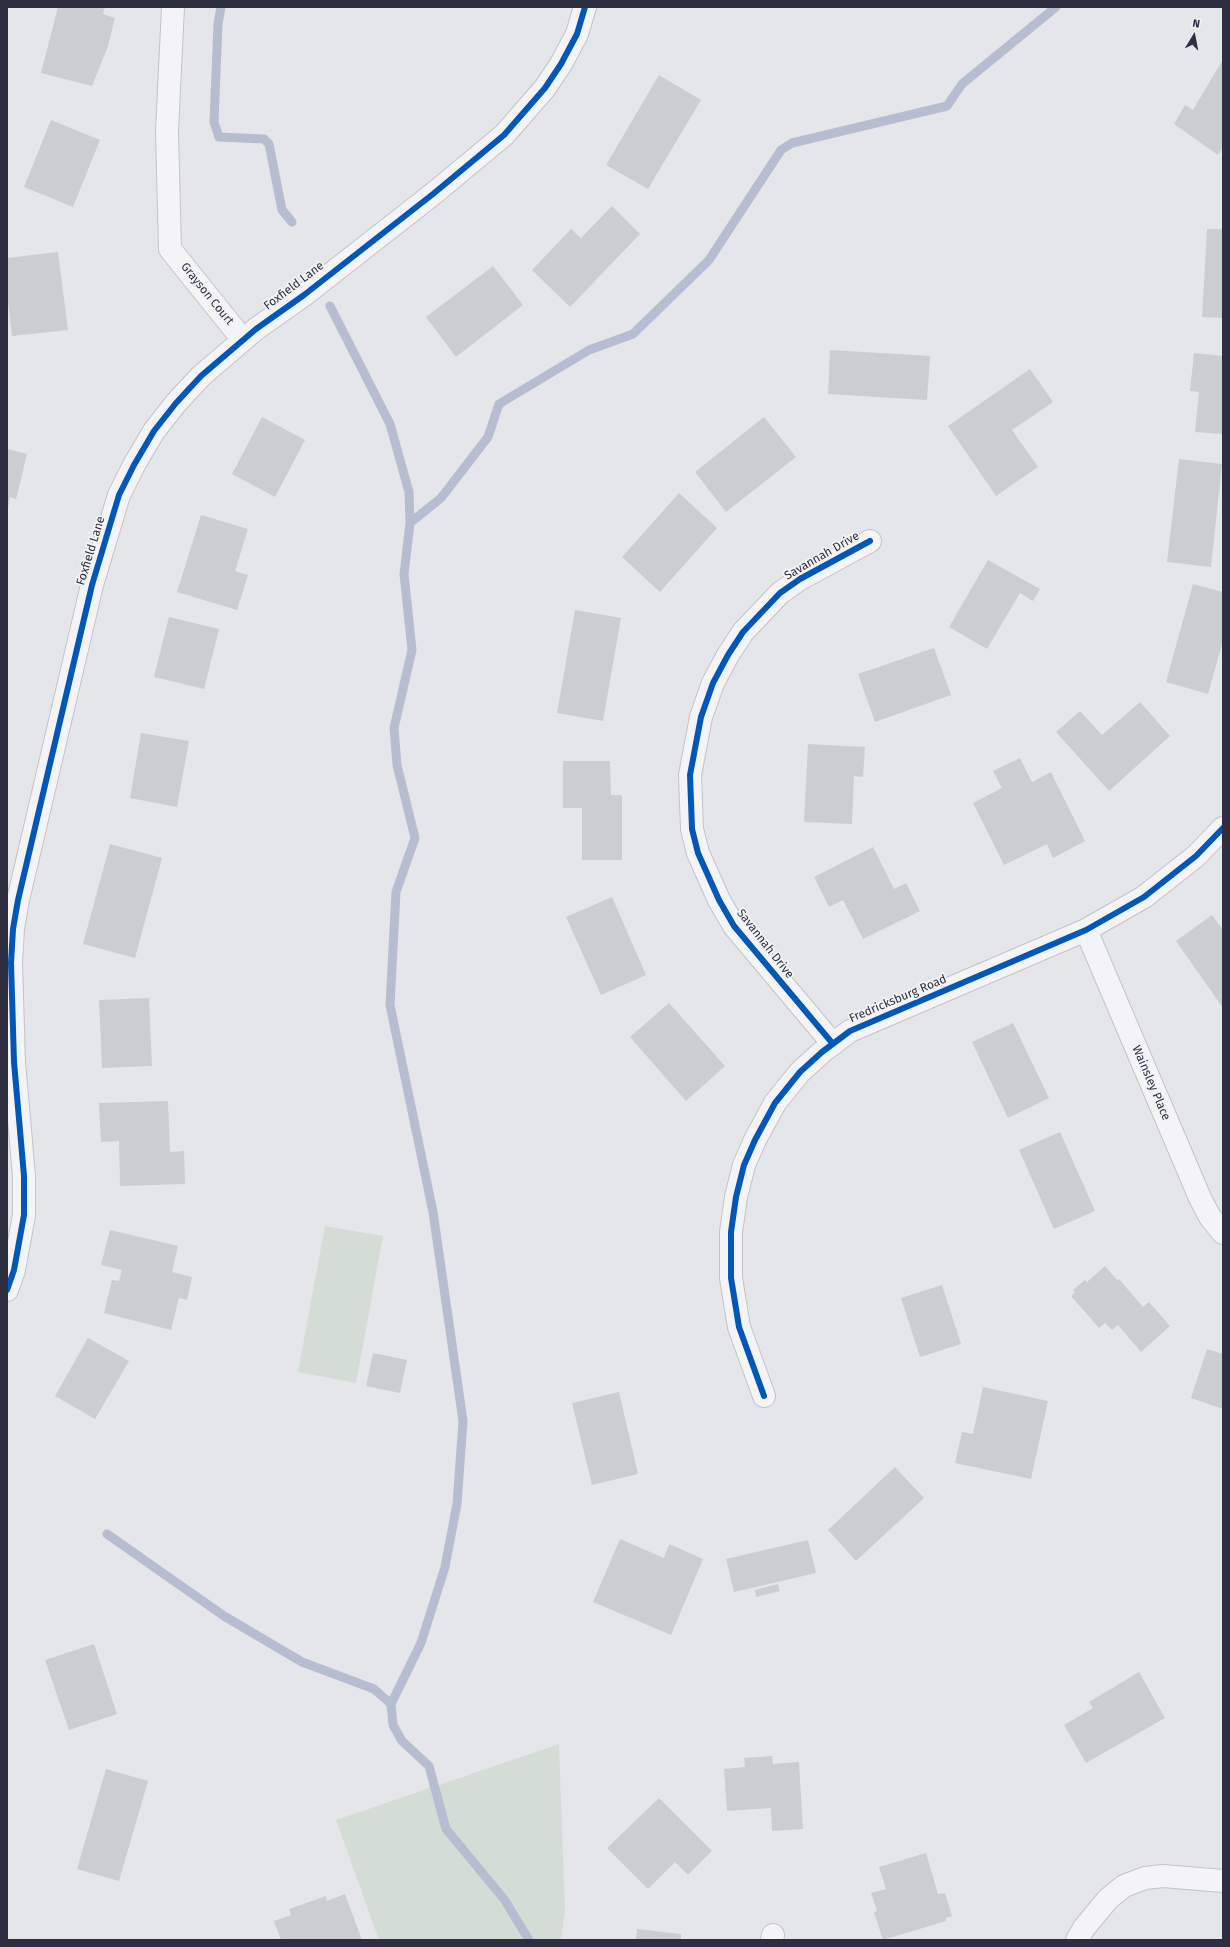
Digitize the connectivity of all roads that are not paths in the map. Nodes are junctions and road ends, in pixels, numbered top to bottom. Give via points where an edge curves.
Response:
1 (173, 7) edge
2 (585, 7) edge
3 (243, 340) junction
4 (870, 541) dead end
5 (1223, 828) edge
6 (1086, 930) junction
7 (833, 1044) junction
8 (1223, 1233) edge
9 (7, 1290) edge
10 (764, 1396) dead end
11 (1222, 1882) edge
12 (1078, 1940) edge

1 - 3 street, Grayson Court via 167,132 170,249
2 - 3 street, Foxfield Lane via 577,34 561,64 545,88 504,135 433,194
3 - 9 street, Foxfield Lane via 201,376 154,431 119,495 92,585 13,929 13,1039 24,1176 24,1215 14,1270
4 - 7 street, Savannah Drive via 800,579 761,611 742,632 714,683 701,717 690,775 692,829 698,853 719,900 734,926
5 - 6 street, Fredricksburg Road via 1196,856 1144,897
6 - 7 street, Fredricksburg Road via 850,1031
6 - 8 street, Wainsley Place via 1200,1198 1210,1217
7 - 10 street, Fredricksburg Road via 800,1072 775,1103 744,1165 736,1197 731,1278 739,1327
11 - 12 street via 1163,1876 1145,1878 1124,1886 1108,1899 1084,1928

